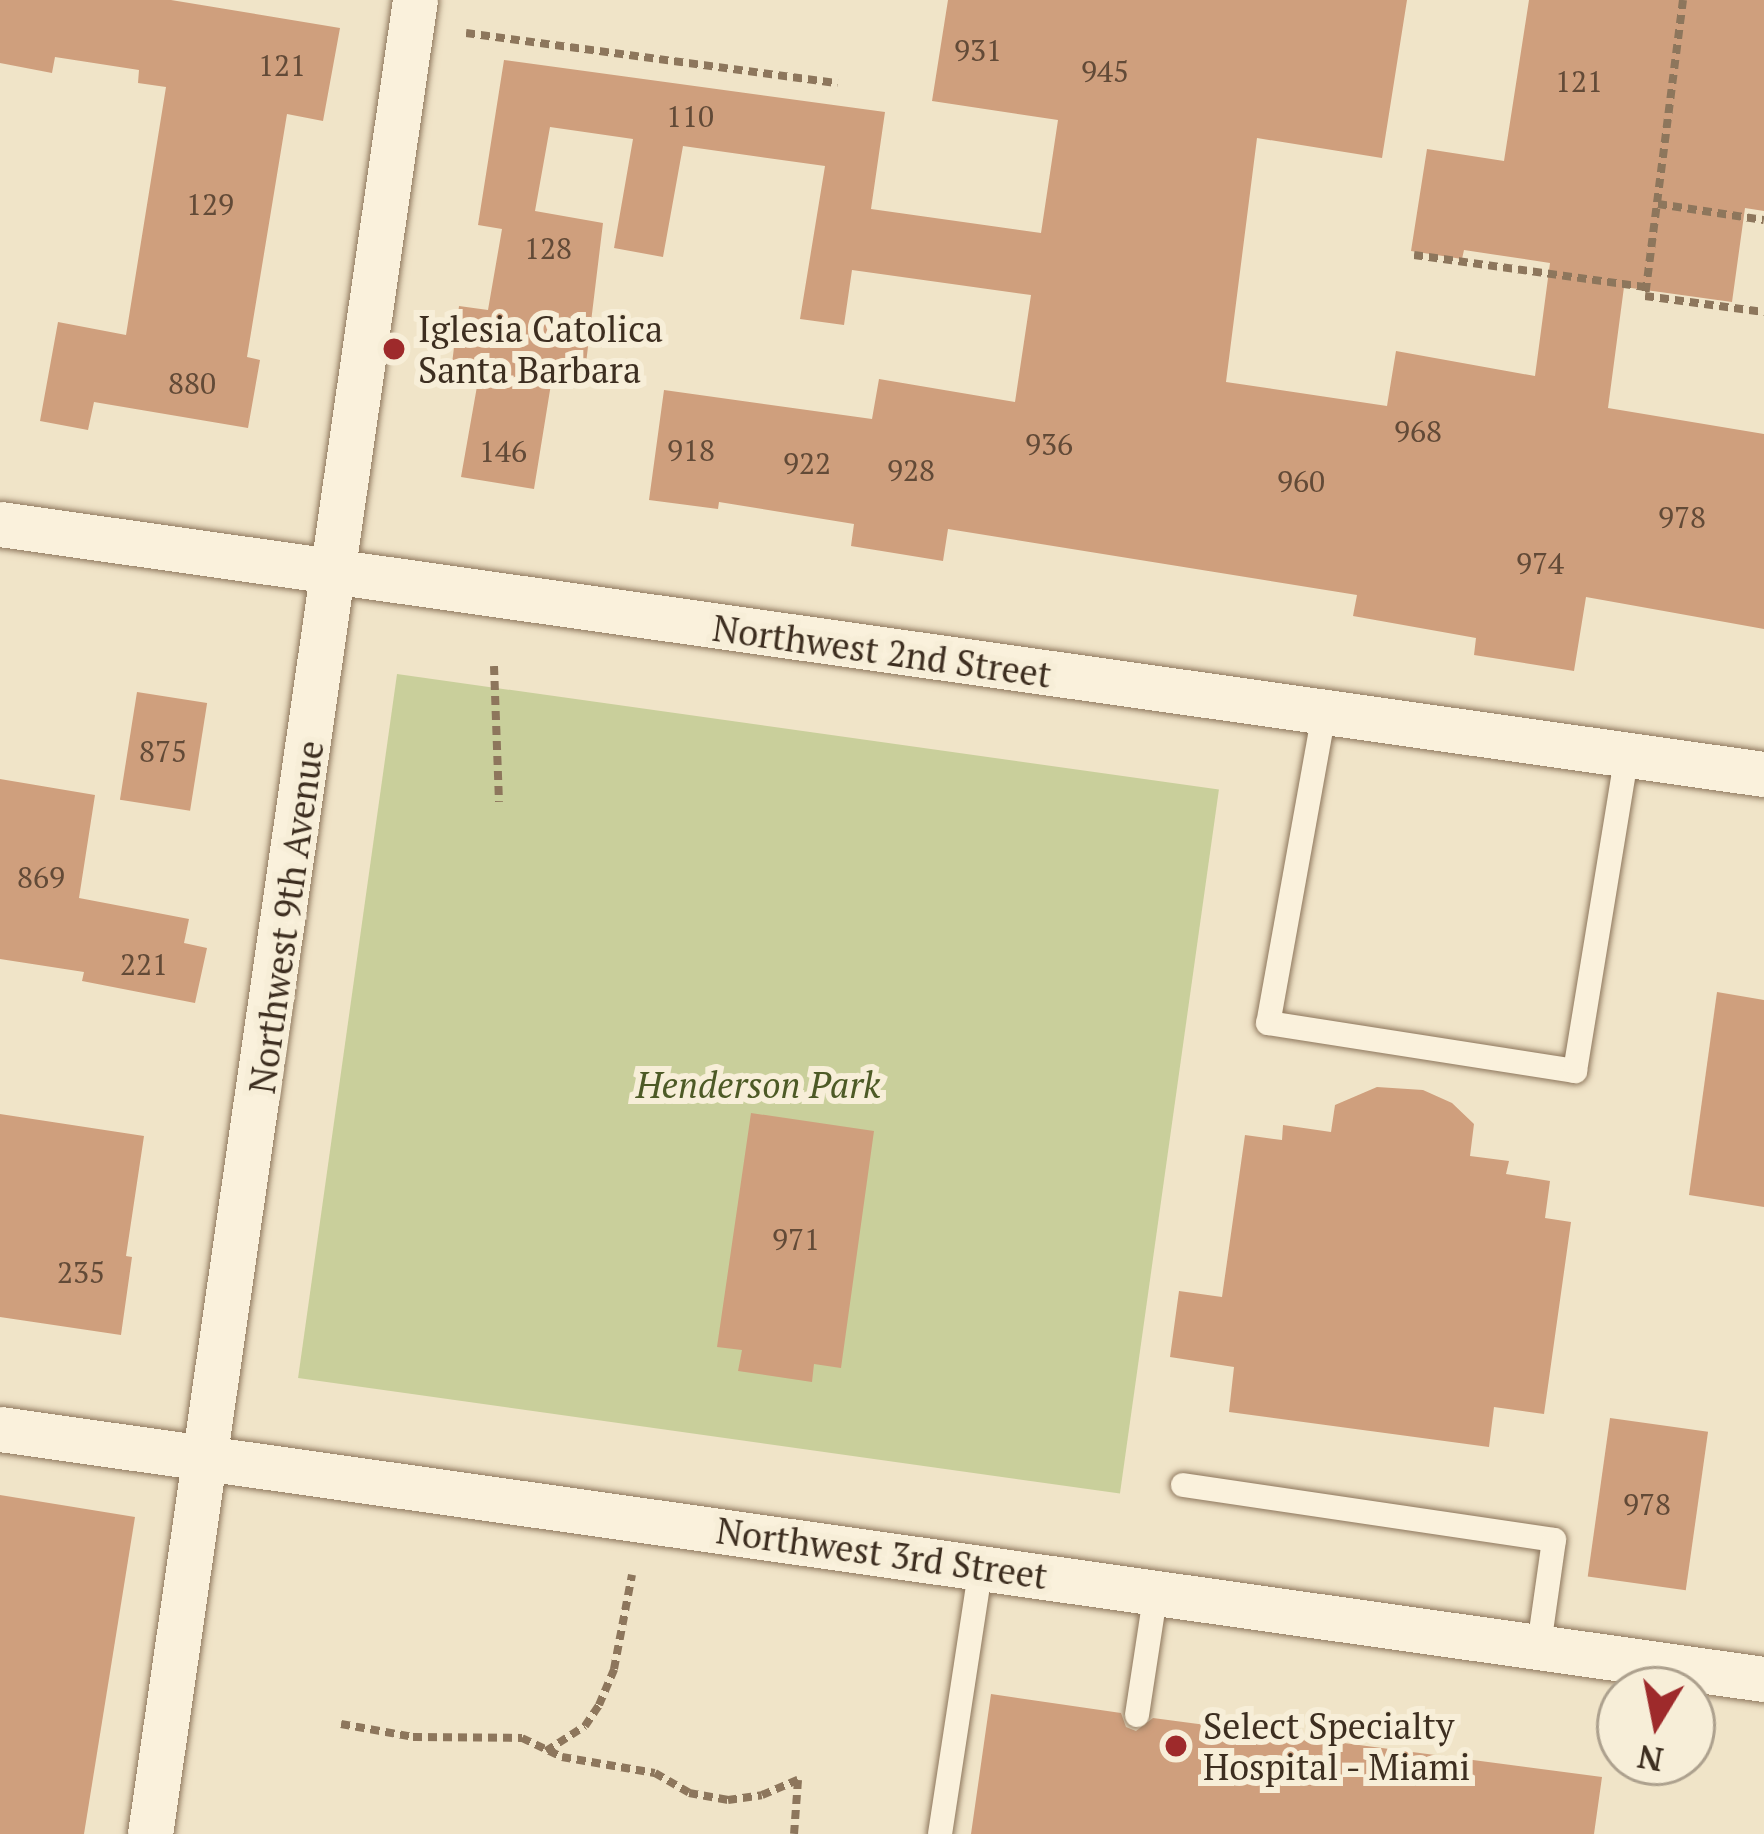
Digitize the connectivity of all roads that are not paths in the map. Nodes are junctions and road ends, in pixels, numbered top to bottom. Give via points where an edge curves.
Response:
1 (415, 0) edge
2 (0, 524) edge
3 (335, 574) junction
4 (1324, 713) junction
5 (1627, 755) junction
6 (1764, 774) edge
7 (0, 1429) edge
8 (206, 1460) junction
9 (1183, 1485) dead end
10 (981, 1566) junction
11 (1156, 1591) junction
12 (1539, 1645) junction
13 (1764, 1678) edge
14 (1137, 1715) dead end
15 (150, 1834) edge
16 (940, 1834) edge

1 - 3 street, Northwest 9th Avenue
2 - 3 street, Northwest 2nd Street
3 - 4 street, Northwest 2nd Street
3 - 8 street, Northwest 9th Avenue
4 - 5 street, Northwest 2nd Street
4 - 5 lane via 1268,1023 1575,1071
5 - 6 street, Northwest 2nd Street
7 - 8 street, Northwest 3rd Street
8 - 10 street, Northwest 3rd Street
8 - 15 street, Northwest 9th Avenue
9 - 12 lane via 1554,1540
10 - 11 street, Northwest 3rd Street
10 - 16 lane
11 - 12 street, Northwest 3rd Street
11 - 14 lane
12 - 13 street, Northwest 3rd Street

